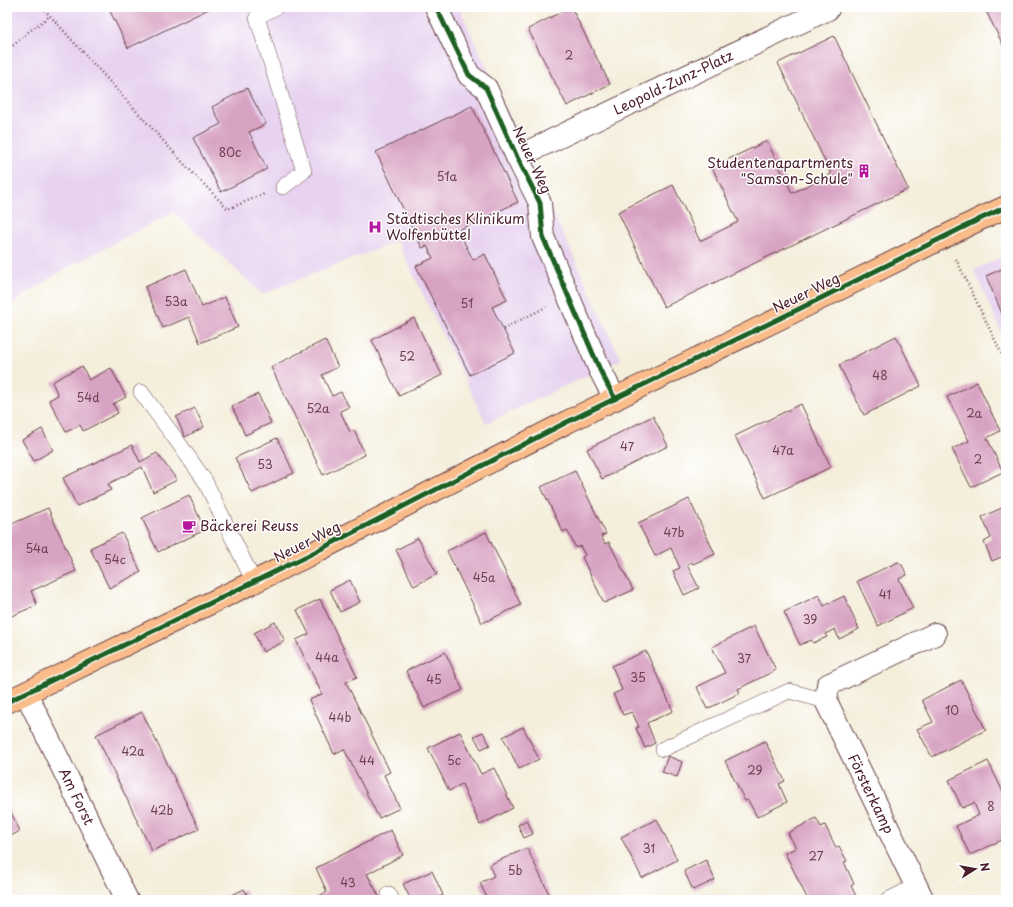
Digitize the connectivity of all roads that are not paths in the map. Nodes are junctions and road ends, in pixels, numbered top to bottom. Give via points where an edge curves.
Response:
1 (276, 7) edge
2 (436, 7) edge
3 (827, 7) edge
4 (517, 157) junction
5 (283, 187) road end
6 (1006, 207) edge
7 (142, 392) dead end
8 (616, 399) junction
9 (254, 582) junction
10 (935, 634) dead end
11 (26, 692) junction
12 (826, 701) junction
13 (7, 702) edge
14 (663, 749) dead end
15 (920, 893) edge
16 (127, 900) edge
17 (888, 900) edge

1 - 5 lane via 257,17 304,171
2 - 4 street, Neuer Weg via 469,75 486,88
3 - 4 street, Leopold-Zunz-Platz via 828,9
4 - 8 street, Neuer Weg via 540,203 542,237 600,370
6 - 8 main road, Neuer Weg
7 - 9 lane via 205,481
8 - 9 main road, Neuer Weg
9 - 11 main road, Neuer Weg
10 - 12 street via 828,685
11 - 13 main road, Neuer Weg
11 - 16 street, Am Forst
12 - 14 lane via 789,691
12 - 15 street, Försterkamp
15 - 17 lane, Försterkamp

